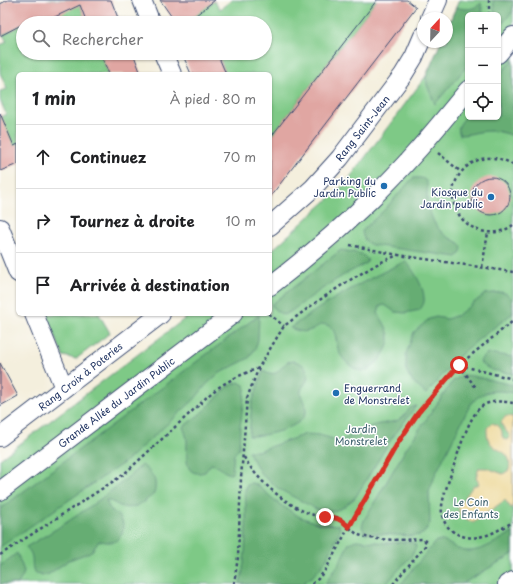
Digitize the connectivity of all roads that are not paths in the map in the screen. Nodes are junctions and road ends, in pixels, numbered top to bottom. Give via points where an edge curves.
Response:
1 (142, 0) edge
2 (438, 0) edge
3 (433, 12) edge
4 (148, 16) edge
5 (513, 36) edge
6 (418, 48) edge
7 (501, 50) edge
8 (167, 60) edge
9 (171, 72) edge
10 (465, 94) edge
11 (272, 224) edge
12 (0, 228) edge
13 (16, 269) edge
14 (272, 284) edge
15 (35, 316) edge
16 (158, 316) edge
17 (230, 316) edge
18 (64, 388) junction
19 (0, 437) edge
20 (0, 491) edge
21 (513, 581) edge
22 (507, 584) edge

1 - 4 street
2 - 3 street
5 - 7 street
6 - 11 street, Rang Saint-Jean via 403,74 340,158 313,188
8 - 9 street
10 - 14 street via 370,200
12 - 13 street
15 - 18 street
16 - 18 street, Rang Croix à Poteries
17 - 20 street, Grande Allée du Jardin Public
18 - 19 street, Rang Croix à Poteries
21 - 22 street

